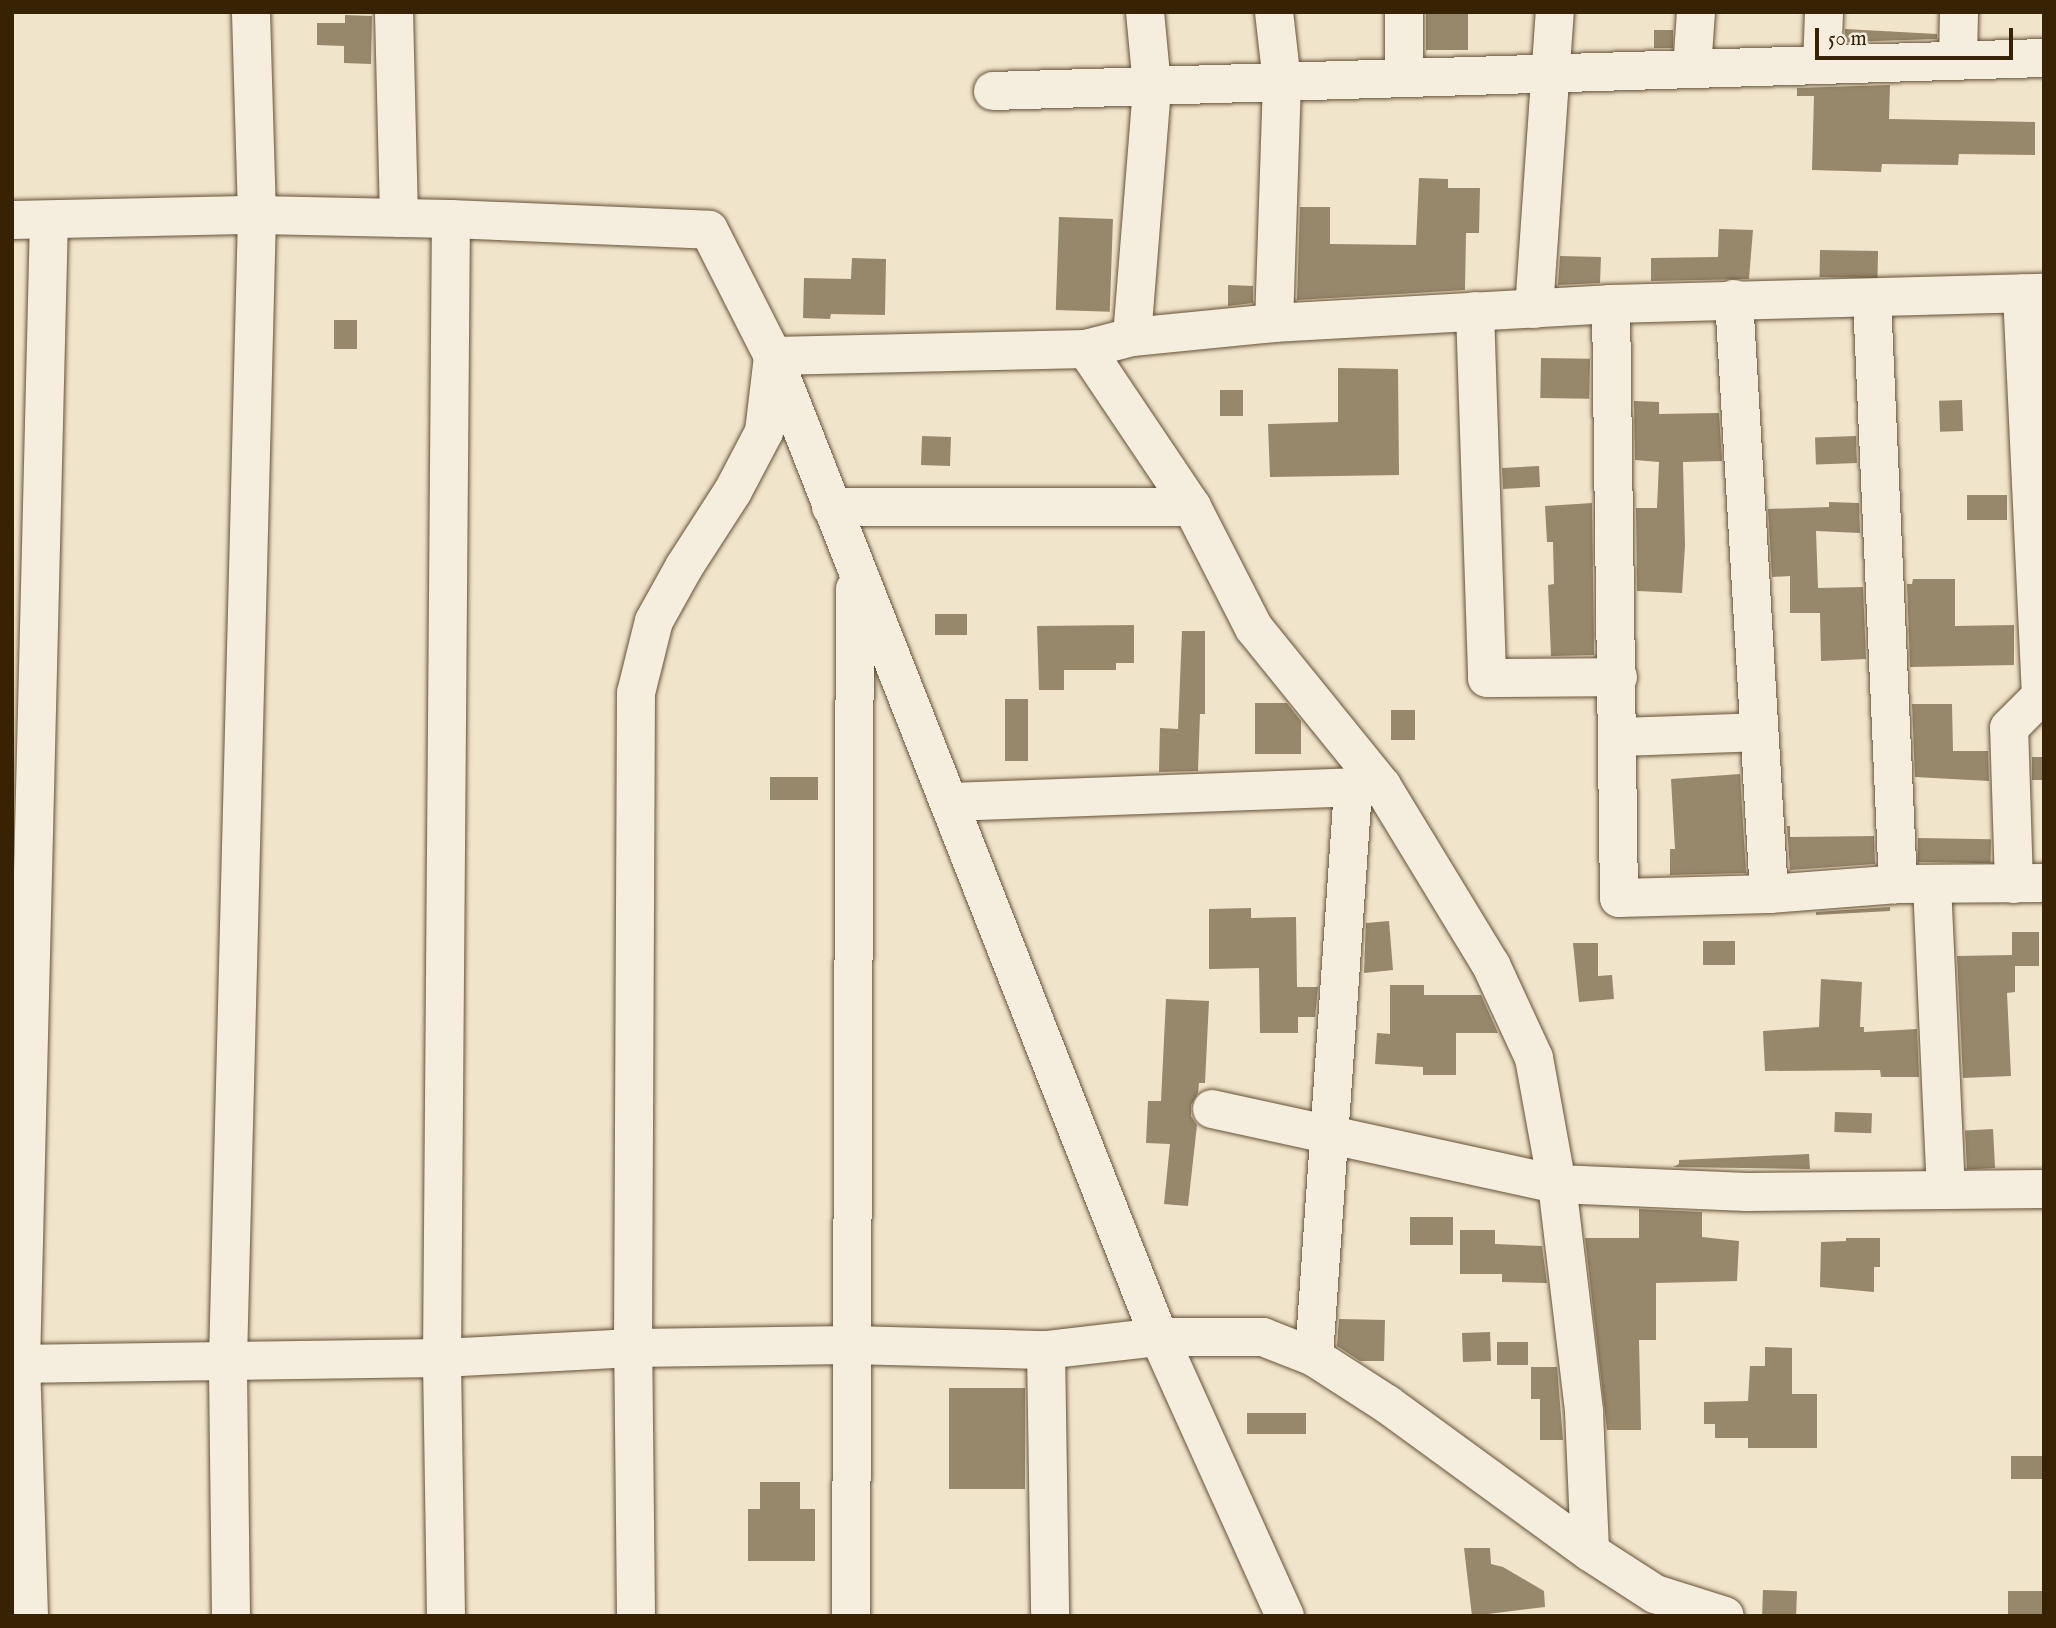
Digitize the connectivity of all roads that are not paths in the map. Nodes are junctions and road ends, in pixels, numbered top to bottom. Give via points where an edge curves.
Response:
1 (251, 12) edge
2 (394, 12) edge
3 (1145, 12) edge
4 (1274, 12) edge
5 (1404, 12) edge
6 (1555, 12) edge
7 (1696, 12) edge
8 (1824, 12) edge
9 (1959, 12) edge
10 (2044, 58) edge
11 (1958, 60) junction
12 (1822, 65) junction
13 (1692, 69) junction
14 (1550, 72) junction
15 (1404, 78) junction
16 (1282, 82) junction
17 (1153, 86) junction
18 (993, 91) dead end
19 (257, 215) junction
20 (399, 218) junction
21 (451, 219) junction
22 (30, 220) edge
23 (2033, 293) edge
24 (1734, 299) junction
25 (1872, 299) junction
26 (1611, 304) junction
27 (1534, 309) junction
28 (1475, 311) junction
29 (1274, 323) junction
30 (1132, 337) junction
31 (1086, 349) junction
32 (773, 356) junction
33 (831, 507) junction
34 (1192, 507) junction
35 (855, 569) junction
36 (1618, 677) junction
37 (1759, 732) junction
38 (1618, 737) junction
39 (1368, 788) junction
40 (949, 802) junction
41 (2029, 883) edge
42 (1915, 884) junction
43 (1769, 894) junction
44 (1212, 1109) dead end
45 (1329, 1133) junction
46 (1557, 1184) junction
47 (1946, 1189) junction
48 (2044, 1189) edge
49 (1159, 1337) junction
50 (850, 1345) junction
51 (633, 1348) junction
52 (1046, 1350) junction
53 (1314, 1357) junction
54 (442, 1358) junction
55 (228, 1361) junction
56 (17, 1364) edge
57 (1590, 1552) junction
58 (1258, 1556) junction
59 (1652, 1605) edge
60 (29, 1616) edge
61 (231, 1616) edge
62 (446, 1616) edge
63 (636, 1616) edge
64 (851, 1616) edge
65 (1050, 1616) edge
66 (1257, 1616) edge
67 (1285, 1616) edge
68 (1725, 1616) edge

1 - 19 street
2 - 20 street
3 - 17 street
4 - 16 street
5 - 15 street
6 - 14 street
7 - 13 street
8 - 12 street
9 - 11 street
10 - 11 street
11 - 12 street
12 - 13 street
13 - 14 street
14 - 15 street
14 - 27 street
15 - 16 street
16 - 17 street
16 - 29 street
17 - 18 street
17 - 30 street
19 - 20 street
19 - 22 street
19 - 55 street
20 - 21 street
21 - 32 street via 709,230
21 - 54 street
22 - 56 street
23 - 25 street
23 - 41 street via 2041,696 2009,728
24 - 25 street
24 - 26 street
24 - 37 street
25 - 42 street
26 - 27 street
26 - 36 street
27 - 28 street
28 - 29 street
28 - 36 street via 1487,678
29 - 30 street
30 - 31 street
31 - 32 street
31 - 34 street
32 - 33 street
32 - 51 street via 764,432 654,621 636,693
33 - 34 street
33 - 35 street
34 - 39 street via 1254,628
35 - 40 street
35 - 50 street
36 - 38 street
37 - 38 street
37 - 43 street
38 - 43 street via 1619,898
39 - 40 street
39 - 45 street
39 - 46 street via 1491,965 1534,1058
40 - 49 street
41 - 42 street
42 - 43 street
42 - 47 street
44 - 45 street
45 - 46 street
45 - 53 street
46 - 47 street via 1747,1192
46 - 57 street via 1584,1412
47 - 48 street
49 - 52 street
49 - 53 street via 1263,1336
49 - 58 street
50 - 51 street
50 - 52 street
50 - 64 street
51 - 54 street
51 - 63 street
52 - 65 street
53 - 57 street via 1387,1404
54 - 55 street
54 - 62 street
55 - 56 street
55 - 61 street
56 - 60 street
57 - 59 street
58 - 66 street
58 - 67 street
59 - 68 street

